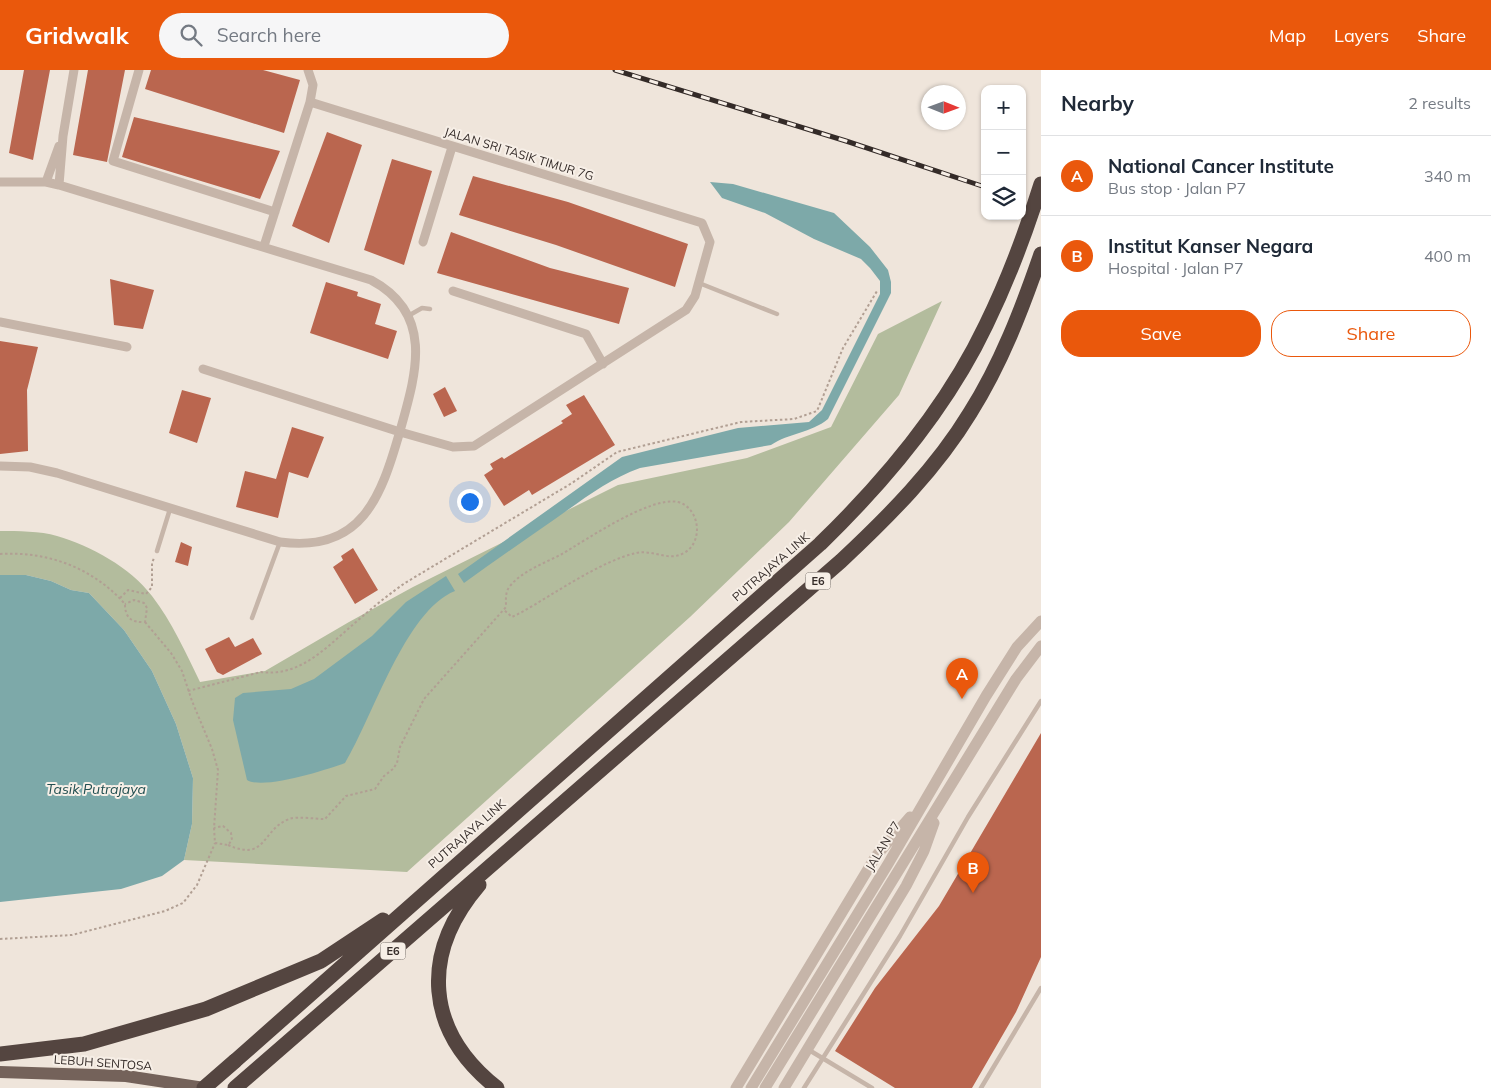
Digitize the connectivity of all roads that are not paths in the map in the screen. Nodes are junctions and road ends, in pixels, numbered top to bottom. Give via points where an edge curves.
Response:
1 (74, 70) edge
2 (139, 70) edge
3 (308, 70) edge
4 (310, 102) junction
5 (63, 136) junction
6 (452, 147) junction
7 (0, 182) edge
8 (46, 182) junction
9 (1041, 184) edge
10 (59, 185) junction
11 (275, 212) junction
12 (423, 242) dead end
13 (264, 246) junction
14 (1041, 254) edge
15 (699, 283) junction
16 (453, 291) dead end
17 (430, 309) dead end
18 (777, 314) dead end
19 (408, 316) junction
20 (0, 322) edge
21 (127, 347) dead end
22 (603, 364) junction
23 (203, 369) dead end
24 (400, 432) junction
25 (0, 466) edge
26 (170, 509) junction
27 (280, 542) junction
28 (157, 551) road end
29 (252, 618) dead end
30 (1041, 621) edge
31 (1041, 646) edge
32 (1041, 701) edge
33 (929, 795) junction
34 (941, 802) junction
35 (514, 844) junction
36 (421, 894) junction
37 (1041, 988) edge
38 (807, 1049) junction
39 (0, 1054) edge
40 (824, 1059) junction
41 (0, 1072) edge
42 (204, 1088) edge
43 (236, 1088) edge
44 (498, 1088) edge
45 (736, 1088) edge
46 (751, 1088) edge
47 (765, 1088) edge
48 (784, 1088) edge
49 (804, 1088) edge
50 (872, 1088) edge
51 (981, 1088) edge

1 - 5 street
2 - 11 street via 112,157 115,163
3 - 4 street via 313,85
4 - 6 street, JALAN SRI TASIK TIMUR 7G
4 - 11 street
5 - 8 street
5 - 10 street
6 - 12 street
6 - 15 street, JALAN SRI TASIK TIMUR 7G via 702,223 710,242
7 - 8 street
8 - 10 street
9 - 36 highway, PUTRAJAYA LINK / E6 via 1003,290 968,360 924,426 861,502 820,544
10 - 13 street
11 - 13 street
13 - 19 street via 371,280 391,294
14 - 35 highway, E6 via 1022,309 989,381 946,448 902,502 841,561
15 - 18 lane
15 - 22 street via 696,296 686,310
16 - 22 street via 586,334
17 - 19 lane via 422,308
19 - 24 street via 415,338 417,365
20 - 21 street
22 - 24 street via 474,446 453,446
23 - 24 street
24 - 27 street via 378,497 358,521 326,541 308,544
25 - 26 street via 30,467 57,473
26 - 27 street
26 - 28 lane
27 - 29 lane
30 - 33 street, JALAN P7 via 1017,648 986,696
31 - 34 street via 1016,679
32 - 40 lane
33 - 45 street via 876,856
33 - 46 street, JALAN P7
34 - 38 street via 924,852 906,886
34 - 47 street
35 - 43 highway, E6
35 - 44 highway via 462,905 442,947 438,973 440,1000 448,1028 462,1053 481,1075
36 - 39 highway via 321,961 206,1008 84,1044
36 - 42 highway, E6, bridge
37 - 51 lane
38 - 40 lane
38 - 48 street
40 - 49 lane
40 - 50 lane
41 - 42 main road, LEBUH SENTOSA via 126,1076

